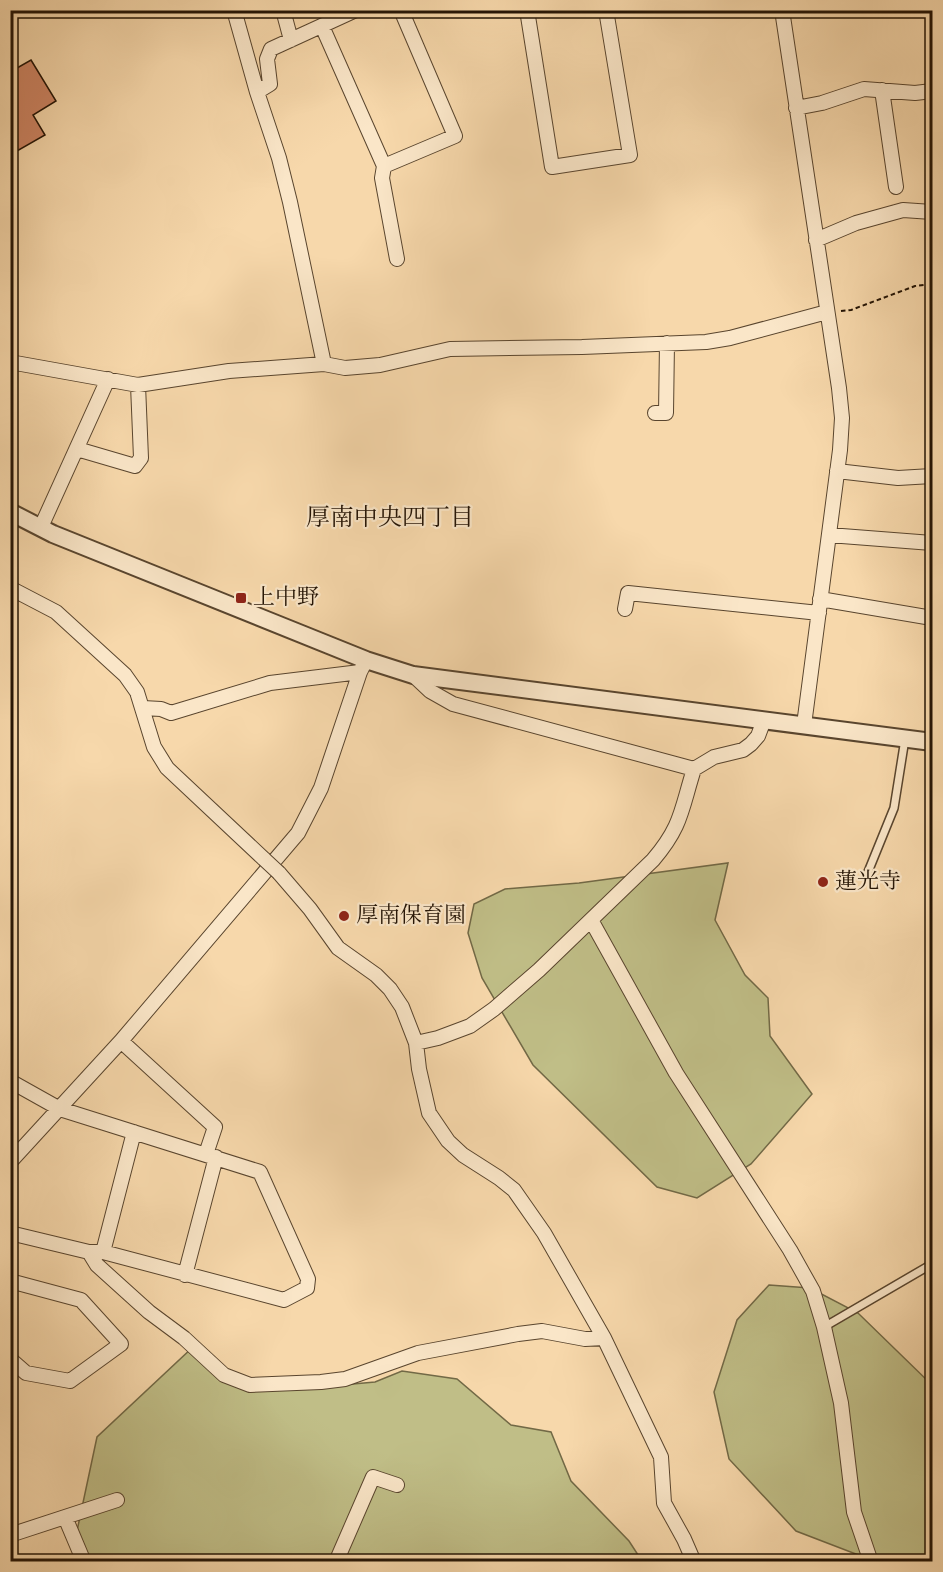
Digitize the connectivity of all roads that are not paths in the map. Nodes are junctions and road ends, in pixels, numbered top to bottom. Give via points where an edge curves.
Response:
1 (234, 10) edge
2 (283, 10) edge
3 (356, 10) edge
4 (401, 10) edge
5 (527, 10) edge
6 (606, 10) edge
7 (782, 10) edge
8 (322, 26) junction
9 (291, 40) junction
10 (882, 90) junction
11 (933, 91) edge
12 (257, 92) junction
13 (796, 108) junction
14 (384, 166) junction
15 (896, 188) dead end
16 (933, 212) edge
17 (816, 240) junction
18 (397, 259) dead end
19 (827, 312) junction
20 (667, 343) junction
21 (10, 362) edge
22 (324, 364) junction
23 (108, 379) junction
24 (138, 385) junction
25 (656, 413) dead end
26 (77, 449) junction
27 (837, 471) junction
28 (933, 476) edge
29 (10, 512) edge
30 (41, 527) junction
31 (829, 535) junction
32 (933, 543) edge
33 (10, 588) edge
34 (820, 606) junction
35 (625, 609) dead end
36 (933, 618) edge
37 (363, 666) junction
38 (413, 675) junction
39 (143, 708) junction
40 (764, 720) junction
41 (804, 725) junction
42 (906, 738) junction
43 (933, 742) edge
44 (694, 769) junction
45 (868, 872) dead end
46 (591, 920) junction
47 (121, 1041) junction
48 (416, 1043) junction
49 (10, 1081) edge
50 (60, 1109) junction
51 (134, 1132) junction
52 (211, 1156) junction
53 (10, 1162) edge
54 (10, 1233) edge
55 (96, 1252) junction
56 (933, 1264) edge
57 (185, 1275) junction
58 (10, 1281) edge
59 (824, 1328) junction
60 (604, 1338) junction
61 (10, 1359) edge
62 (397, 1485) dead end
63 (117, 1500) dead end
64 (65, 1517) junction
65 (10, 1535) edge
66 (84, 1562) edge
67 (336, 1562) edge
68 (693, 1562) edge
69 (871, 1562) edge

1 - 12 street
2 - 9 street
3 - 8 street
4 - 14 street via 455,136
5 - 6 street via 552,167 630,155
7 - 13 street
8 - 9 street
8 - 14 street
9 - 12 street via 272,49 267,59 270,84
10 - 11 street
10 - 13 street via 864,89
10 - 15 street
12 - 22 street via 290,202
13 - 17 street
14 - 18 street via 382,178
16 - 17 street via 903,210 856,223
17 - 19 street
19 - 20 street via 730,338
19 - 27 street via 842,418
20 - 22 street via 450,349 380,365 345,368
20 - 25 street via 666,414
21 - 23 street
22 - 24 street via 230,371
23 - 24 street
23 - 26 street
24 - 26 street via 141,458 135,466
26 - 30 street
27 - 28 street via 898,478
27 - 31 street
29 - 30 street
30 - 37 street
31 - 32 street
31 - 34 street
33 - 39 street via 56,612 82,635 125,675
34 - 35 street via 628,593
34 - 36 street
34 - 41 street
37 - 38 street
37 - 39 street via 270,683 171,713
37 - 47 street via 321,788 298,833
38 - 40 street
38 - 44 street via 453,704
39 - 48 street, bridge via 154,747 167,768 279,873 338,948 390,989 402,1007
40 - 41 street
40 - 44 street via 758,736 743,750 714,758
41 - 42 street
42 - 43 street
42 - 45 lane via 894,808
44 - 46 street via 682,815 667,844
46 - 48 street via 539,970 470,1026
46 - 59 street via 676,1073 790,1250 813,1291
47 - 50 street
47 - 52 street via 215,1128
48 - 60 street via 424,1095 438,1128 463,1155 500,1178 520,1197
49 - 50 street
50 - 51 street
50 - 53 street
51 - 52 street
51 - 55 street
52 - 57 street
52 - 57 street via 260,1172 308,1279 307,1288 285,1300
54 - 55 street
55 - 57 street
55 - 60 street via 97,1265 149,1312 224,1375 250,1385 345,1379 418,1353 518,1334 542,1331 585,1339
56 - 59 lane
58 - 61 street via 81,1300 121,1344 70,1381 26,1372
59 - 69 street via 841,1403 854,1512
60 - 68 street via 661,1457 664,1503
62 - 67 street via 374,1477
63 - 64 street
64 - 65 street
64 - 66 street

